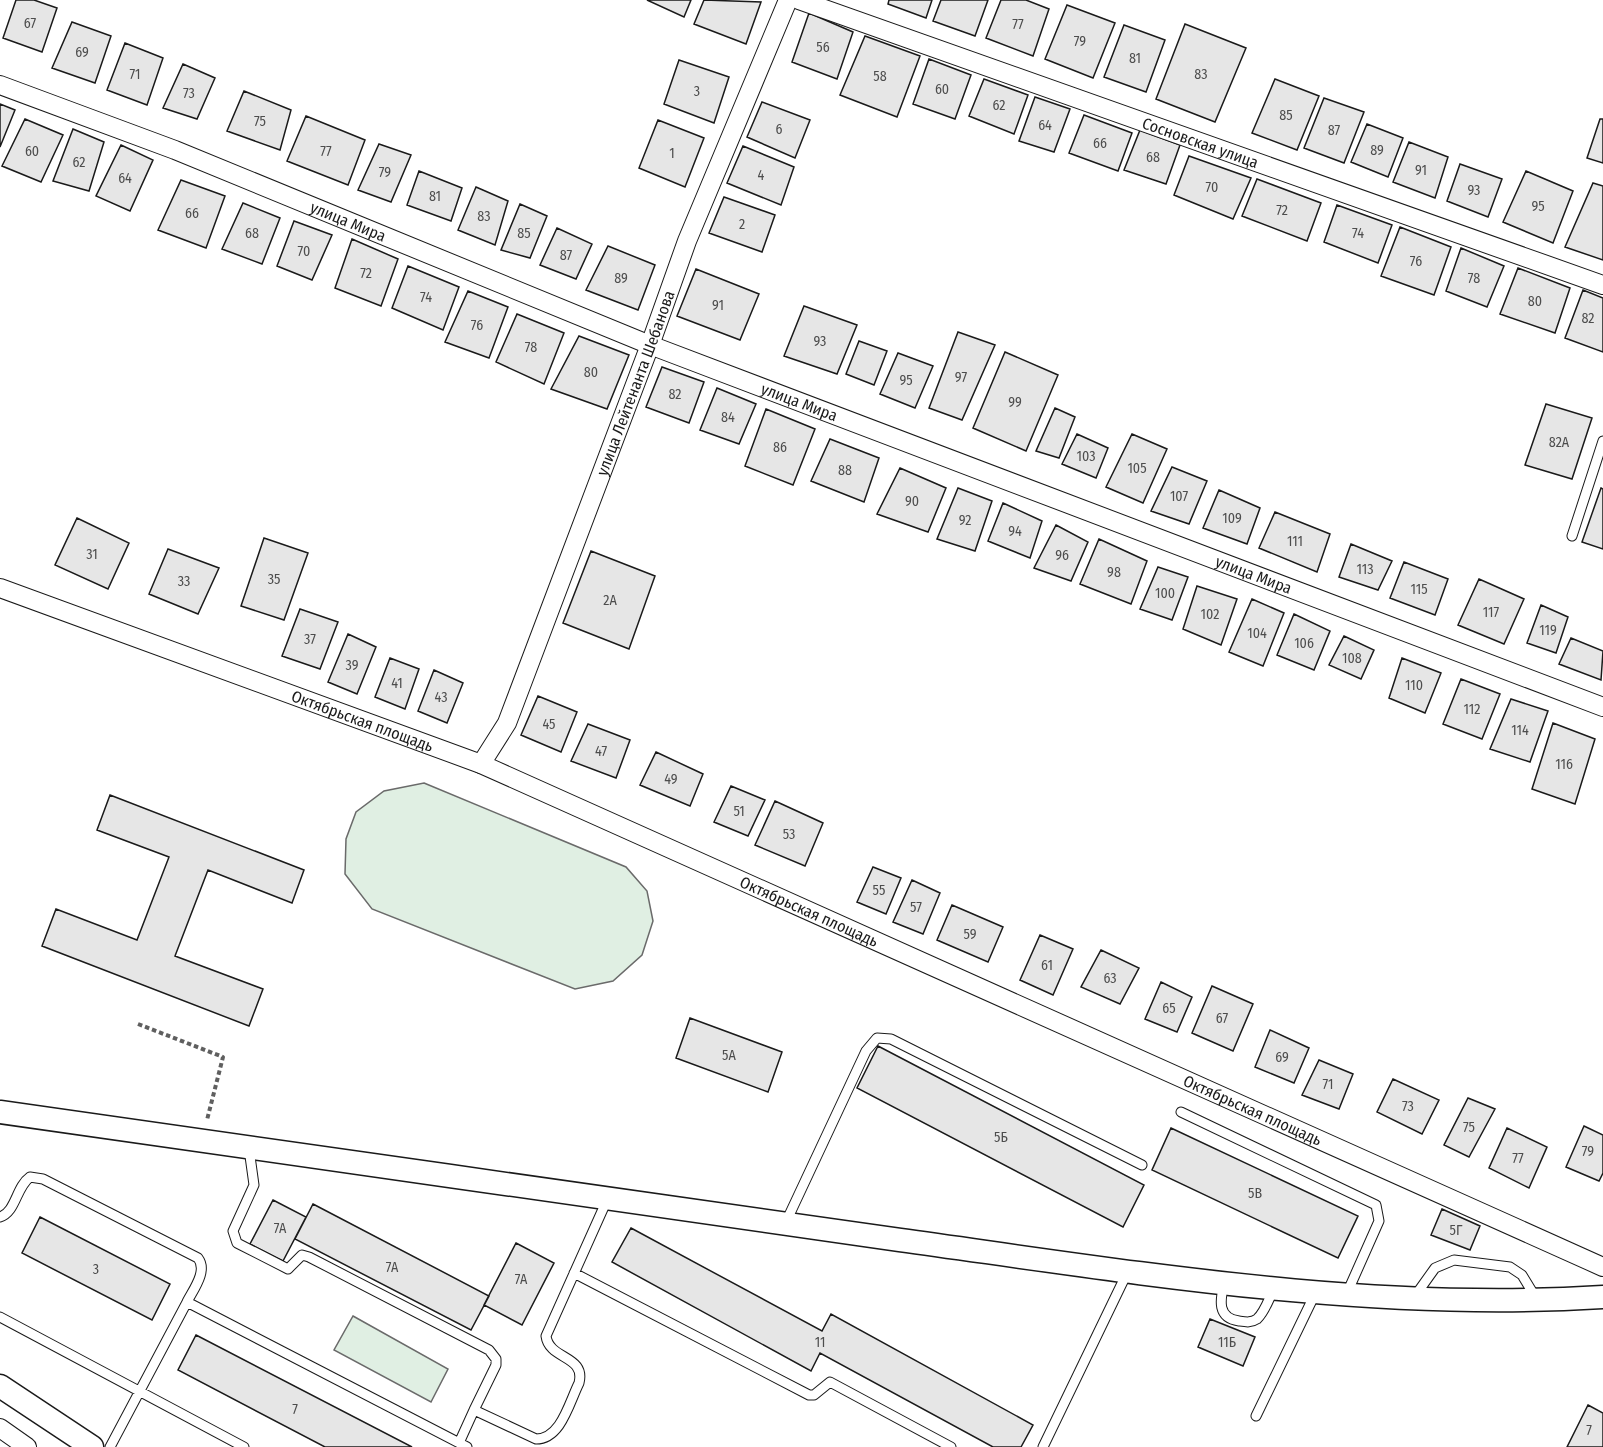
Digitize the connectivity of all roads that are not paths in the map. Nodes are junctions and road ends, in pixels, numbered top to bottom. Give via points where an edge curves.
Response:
1 (788, 0) edge
2 (799, 0) edge
3 (0, 85) edge
4 (1603, 285) edge
5 (650, 345) junction
6 (1603, 441) edge
7 (1572, 536) dead end
8 (0, 588) edge
9 (1603, 707) edge
10 (481, 764) junction
11 (0, 1112) edge
12 (1180, 1112) dead end
13 (248, 1147) junction
14 (1142, 1165) dead end
15 (608, 1198) junction
16 (3, 1216) edge
17 (785, 1224) junction
18 (0, 1227) edge
19 (1603, 1267) edge
20 (1128, 1270) junction
21 (574, 1273) junction
22 (1224, 1283) junction
23 (1274, 1289) junction
24 (1315, 1294) junction
25 (1346, 1295) junction
26 (1603, 1297) edge
27 (1414, 1298) junction
28 (1536, 1298) junction
29 (187, 1302) junction
30 (0, 1317) edge
31 (0, 1386) edge
32 (139, 1392) junction
33 (474, 1410) junction
34 (1256, 1416) dead end
35 (0, 1428) edge
36 (463, 1445) edge
37 (27, 1447) edge
38 (92, 1447) edge
39 (110, 1447) edge
40 (244, 1447) edge
41 (951, 1447) edge
42 (1043, 1447) edge

1 - 5 street, улица Лейтенанта Шебанова via 687,241
2 - 4 street, Сосновская улица
3 - 5 street, улица Мира via 175,150
5 - 9 street, улица Мира
5 - 10 street, улица Лейтенанта Шебанова via 507,723
6 - 7 lane
8 - 10 street, Октябрьская площадь
10 - 19 street, Октябрьская площадь
11 - 13 street
12 - 25 lane via 1376,1205 1379,1221
13 - 15 street
13 - 33 lane via 254,1185 233,1231 234,1240 288,1269 299,1257 309,1257 489,1350 496,1365
14 - 17 lane via 891,1039 881,1038 866,1051
15 - 17 street
15 - 21 lane
16 - 18 lane
16 - 29 lane via 25,1180 43,1179 198,1258 201,1272
17 - 20 street
20 - 22 street
20 - 42 lane
21 - 33 lane via 546,1336 552,1350 576,1365 580,1377 559,1426 546,1438 530,1438
21 - 41 lane via 809,1395 830,1382
22 - 23 street
22 - 23 lane via 1222,1312 1231,1320 1247,1322 1261,1315
23 - 24 street
24 - 25 street
24 - 34 lane
25 - 27 street
26 - 28 street
27 - 28 street
27 - 28 lane via 1435,1268 1454,1260 1510,1267 1521,1275
29 - 32 lane
29 - 36 lane
30 - 32 lane
31 - 38 street
32 - 39 lane
32 - 40 lane
33 - 36 lane
35 - 37 street

